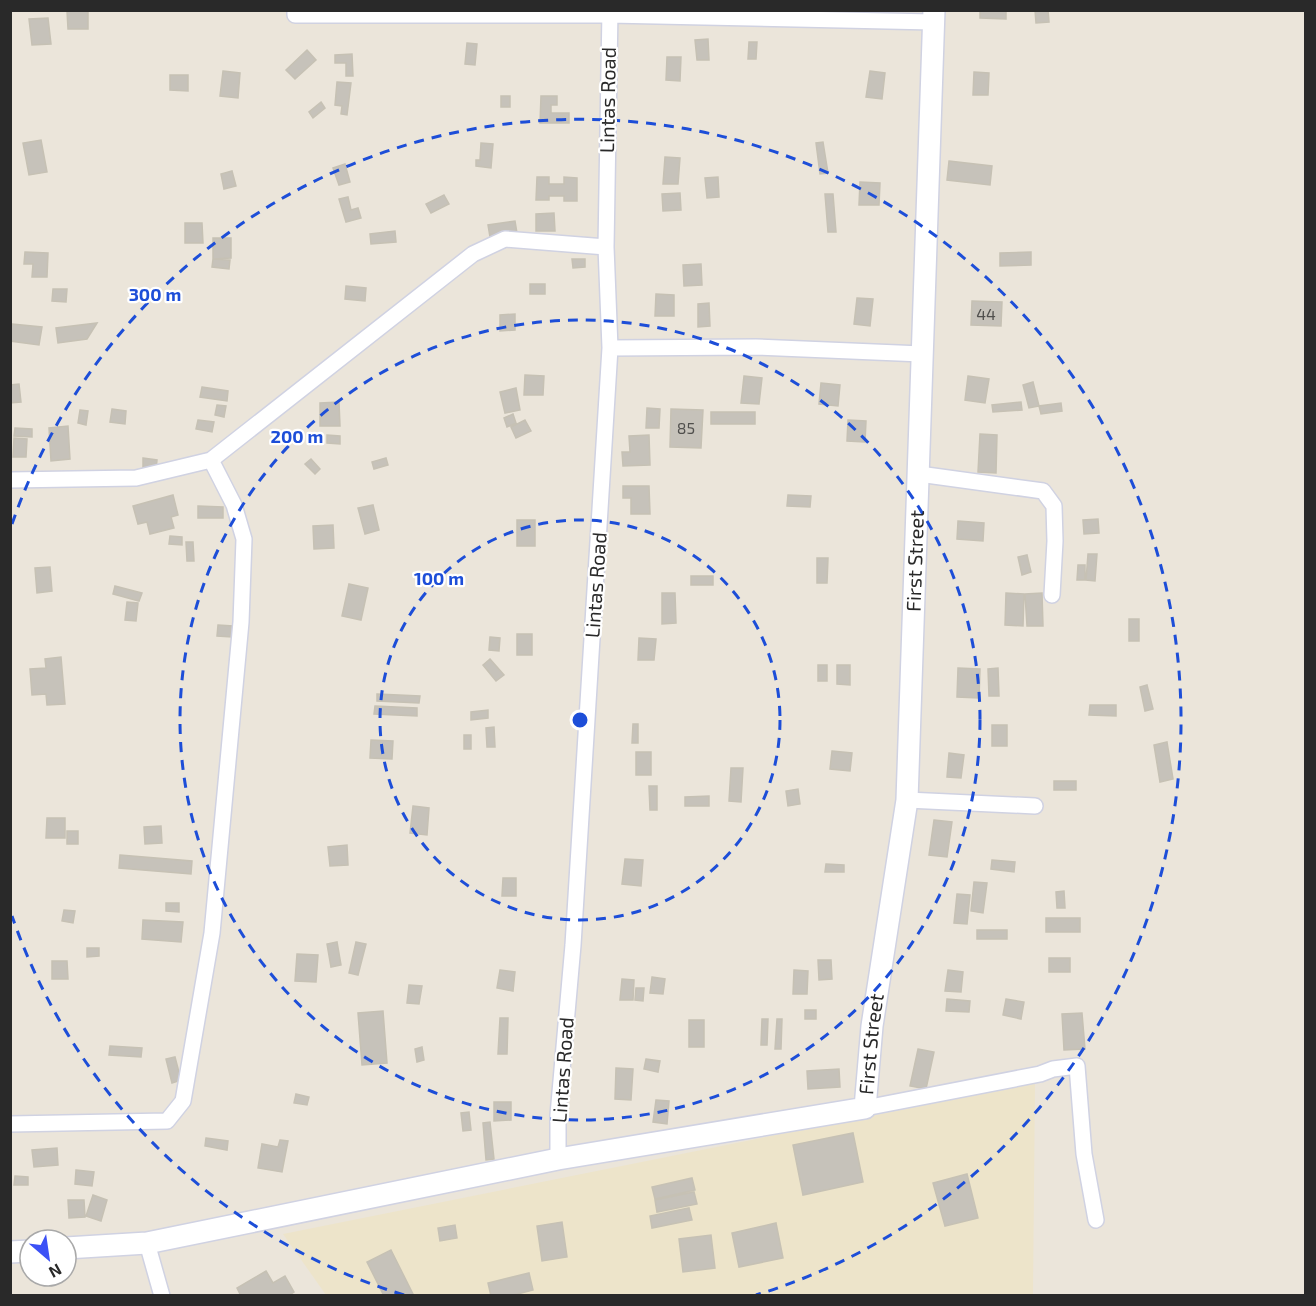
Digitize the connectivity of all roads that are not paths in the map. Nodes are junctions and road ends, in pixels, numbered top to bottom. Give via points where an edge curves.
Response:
1 (295, 10) edge
2 (610, 13) edge
3 (933, 16) edge
4 (606, 247) junction
5 (610, 348) junction
6 (922, 354) junction
7 (211, 460) junction
8 (919, 474) junction
9 (10, 480) edge
10 (1052, 595) dead end
11 (907, 800) junction
12 (1035, 806) dead end
13 (866, 1108) junction
14 (10, 1124) edge
15 (558, 1159) junction
16 (1096, 1220) dead end
17 (147, 1243) junction
18 (78, 1247) edge
19 (162, 1296) edge

1 - 2 street via 295,15
2 - 3 street
2 - 4 street, Lintas Road
3 - 6 street, First Street
4 - 5 street, Lintas Road
4 - 7 street via 505,239 473,254
5 - 6 street via 756,347
5 - 15 street, Lintas Road
6 - 8 street, First Street
7 - 9 street via 136,478
7 - 14 street via 234,505 244,539 241,622 212,933 183,1101 167,1121
8 - 10 street via 1043,491 1054,506
8 - 11 street, First Street
11 - 12 street
11 - 13 street, First Street via 872,1026
13 - 15 street
13 - 16 street via 1077,1066 1084,1154
15 - 17 street
17 - 18 street
17 - 19 street

